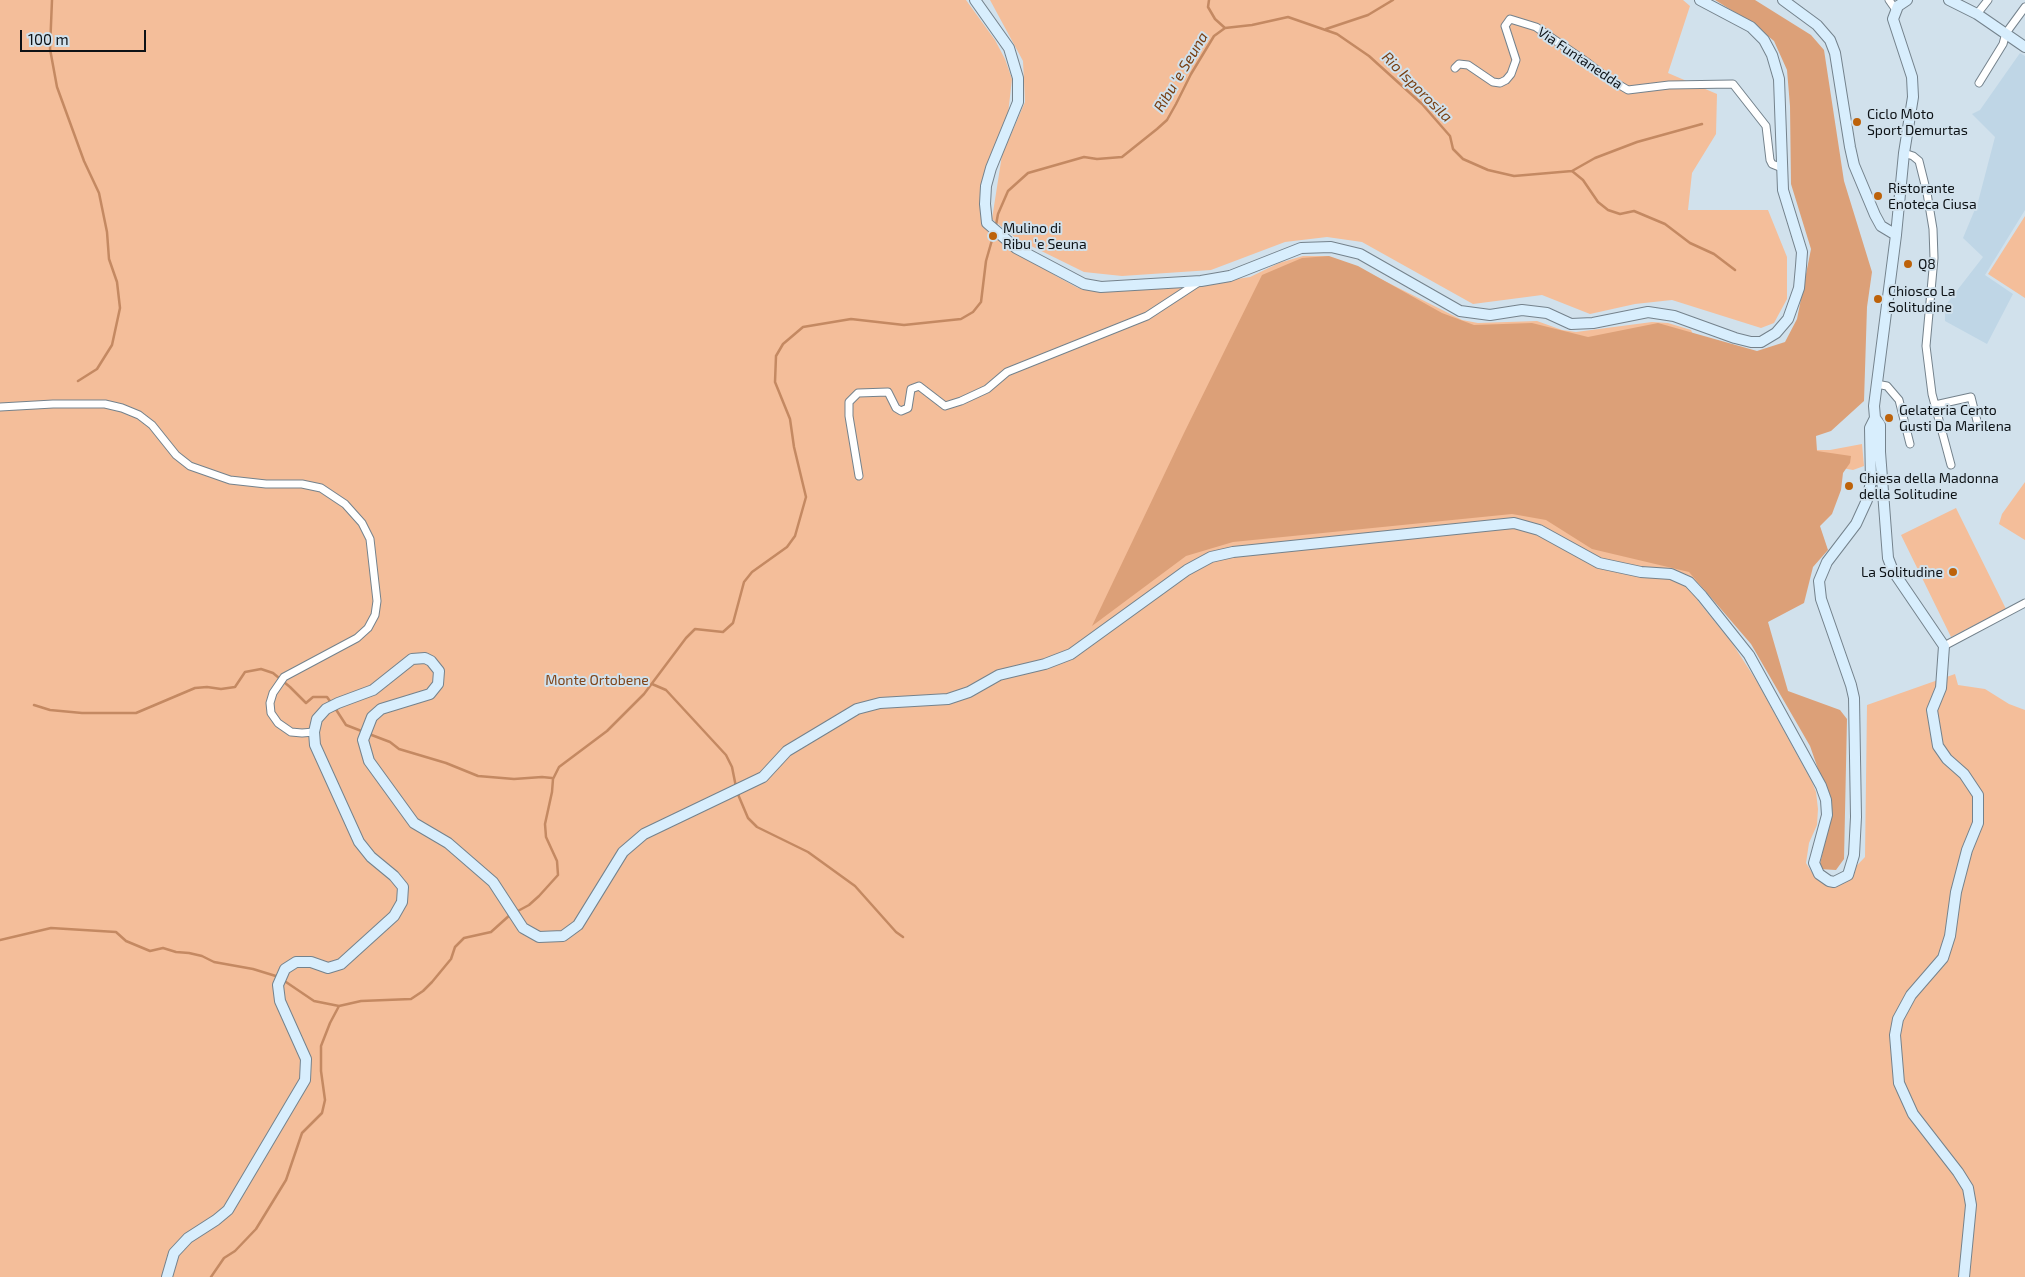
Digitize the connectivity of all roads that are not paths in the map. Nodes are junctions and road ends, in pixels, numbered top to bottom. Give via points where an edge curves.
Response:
1 (975, 0) edge
2 (1700, 0) edge
3 (1784, 0) edge
4 (1889, 0) edge
5 (1906, 0) edge
6 (1949, 0) edge
7 (1986, 1) edge
8 (2025, 7) edge
9 (1896, 10) junction
10 (1977, 14) junction
11 (2006, 34) junction
12 (2025, 47) edge
13 (1455, 68) dead end
14 (1979, 83) dead end
15 (1904, 153) junction
16 (1782, 168) junction
17 (1896, 235) junction
18 (1202, 281) junction
19 (1876, 384) junction
20 (1935, 404) junction
21 (0, 407) edge
22 (1876, 418) junction
23 (1977, 422) dead end
24 (1910, 444) dead end
25 (1950, 465) dead end
26 (859, 476) dead end
27 (2025, 603) edge
28 (1944, 646) junction
29 (314, 732) junction
30 (167, 1277) edge
31 (1964, 1277) edge

1 - 18 street via 1009,48 1018,78 1018,102 986,186 987,223 1016,248 1084,284 1101,288
2 - 16 street via 1751,27 1764,40 1772,55 1779,79
3 - 17 street via 1817,25 1830,40 1835,52 1854,165 1881,226
4 - 9 street
5 - 9 street
6 - 10 street
7 - 10 street
8 - 11 street
9 - 15 street via 1893,19 1912,77 1913,96
10 - 11 street
11 - 12 street
11 - 14 street
13 - 16 street, Via Funtanedda via 1459,64 1468,65 1493,82 1506,80 1516,60 1505,26 1510,19 1536,28 1628,90 1668,85 1733,84 1766,126 1770,160
15 - 17 street
15 - 20 street via 1919,161 1933,229 1934,258 1926,346
16 - 18 street via 1784,190 1802,252 1800,280 1788,319 1776,333 1761,342 1734,338 1674,316 1648,312 1571,324 1547,313 1522,310 1490,315 1460,310 1360,254 1331,247 1301,248 1230,276
17 - 19 street
18 - 26 street via 1147,316 1007,372 986,389 945,406 919,386 911,389 908,408 901,411 888,392 858,392 849,402 849,409
19 - 22 street
19 - 24 street via 1887,386 1899,400
20 - 23 street via 1971,397
20 - 25 street
21 - 29 street via 105,404 122,408 152,425 176,455 190,466 230,480 321,488 345,504 362,523 370,539 377,601 375,615 357,638 284,677 270,703 271,713 278,723 291,732
22 - 28 street via 1880,425 1888,558 1893,571
22 - 29 street via 1870,428 1871,482 1867,500 1856,524 1827,562 1819,581 1820,599 1854,698 1854,855 1848,875 1834,882 1818,874 1814,863 1825,828 1827,809 1818,780 1749,655 1702,596 1689,582 1671,574 1641,572 1599,563 1538,530 1514,523 1233,552 1211,557 1187,570 1071,654 999,675 969,692 948,699 880,703 857,709 787,751 763,777 644,834 623,852 578,925 563,936 539,937 524,928 493,882 448,842 414,824 369,761 365,735 372,717 381,709 435,690 440,678 436,665 425,658 412,659 382,685 326,709
27 - 28 street
28 - 31 street via 1941,688 1932,710 1938,746 1978,795 1978,823 1956,892 1950,936 1943,958 1911,995 1898,1019 1895,1035 1899,1083 1913,1114 1968,1188 1971,1204
29 - 30 street via 315,745 359,842 403,888 402,902 394,916 341,964 328,968 310,962 296,962 284,969 278,985 280,1001 306,1059 305,1080 228,1210 188,1238 174,1253

